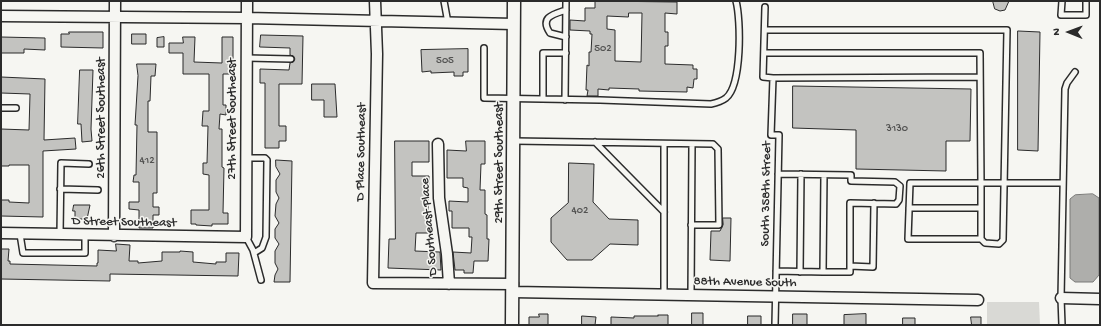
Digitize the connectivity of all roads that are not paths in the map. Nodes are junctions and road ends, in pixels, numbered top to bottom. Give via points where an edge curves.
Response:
1 (115, 1) edge
2 (247, 1) edge
3 (375, 1) edge
4 (444, 1) edge
5 (514, 1) edge
6 (566, 1) edge
7 (736, 1) edge
8 (1062, 1) edge
9 (1086, 1) edge
10 (765, 6) dead end
11 (566, 10) junction
12 (1, 16) edge
13 (115, 18) junction
14 (247, 18) junction
15 (375, 21) junction
16 (448, 23) junction
17 (514, 24) junction
18 (764, 30) junction
19 (566, 37) junction
20 (484, 48) dead end
21 (566, 53) junction
22 (764, 54) junction
23 (247, 58) junction
24 (291, 59) dead end
25 (1075, 72) dead end
26 (980, 77) junction
27 (773, 78) junction
28 (514, 99) junction
29 (543, 99) junction
30 (565, 100) junction
31 (1, 108) edge
32 (16, 108) dead end
33 (514, 141) junction
34 (595, 142) junction
35 (438, 144) dead end
36 (664, 144) junction
37 (692, 144) junction
38 (246, 158) junction
39 (90, 164) dead end
40 (778, 174) junction
41 (801, 174) junction
42 (824, 175) junction
43 (981, 183) junction
44 (1004, 183) junction
45 (1063, 184) junction
46 (60, 189) junction
47 (98, 190) dead end
48 (874, 204) junction
49 (909, 208) junction
50 (981, 208) junction
51 (664, 212) junction
52 (691, 224) junction
53 (1, 234) edge
54 (20, 234) junction
55 (60, 234) junction
56 (85, 235) junction
57 (114, 236) junction
58 (246, 237) junction
59 (980, 239) junction
60 (254, 254) junction
61 (850, 266) junction
62 (776, 272) junction
63 (800, 272) junction
64 (823, 272) junction
65 (261, 280) dead end
66 (449, 284) junction
67 (513, 288) junction
68 (664, 295) junction
69 (691, 295) junction
70 (776, 297) junction
71 (1061, 298) junction
72 (1100, 299) edge
73 (978, 300) dead end
74 (512, 325) edge
75 (775, 325) edge
76 (1062, 325) edge

1 - 13 street, 26th Street Southeast
2 - 14 street, 27th Street Southeast
3 - 15 street, D Place Southeast
4 - 16 lane
5 - 17 street, 29th Street Southeast
6 - 11 lane
7 - 30 lane via 739,29 737,71 726,98 704,105
8 - 9 lane via 1061,15 1086,15
10 - 18 lane
11 - 19 lane
11 - 19 lane via 550,16 546,24 550,33
12 - 13 street
13 - 14 street
13 - 57 street, 26th Street Southeast
14 - 15 street
14 - 23 street, 27th Street Southeast
15 - 16 street
15 - 66 street, D Place Southeast via 377,54 373,283
16 - 17 street
17 - 28 street, 29th Street Southeast
18 - 22 lane
18 - 44 lane via 1007,30
19 - 21 lane
20 - 28 lane via 484,98
21 - 29 lane via 543,53
21 - 30 lane
22 - 26 lane via 980,53
22 - 27 lane via 763,77
23 - 24 lane
23 - 38 street, 27th Street Southeast
25 - 45 lane via 1065,89
26 - 27 lane
26 - 43 lane
27 - 40 lane, South 358th Street via 771,135 779,136
28 - 29 lane
28 - 33 street, 29th Street Southeast
29 - 30 lane
31 - 32 lane
33 - 34 lane
33 - 67 street, 29th Street Southeast
34 - 36 lane
34 - 51 lane
35 - 66 street, D Southeast Place via 439,198
36 - 37 lane
36 - 51 lane
37 - 52 lane
37 - 52 lane via 713,144 718,149 719,225
38 - 58 street, 27th Street Southeast
38 - 60 lane via 267,160 266,237 262,248
39 - 46 lane via 61,163
40 - 41 lane
40 - 62 lane, South 358th Street
41 - 42 lane
41 - 63 lane
42 - 48 lane via 851,175 851,181 895,182 900,186 899,200 896,204
42 - 64 lane
43 - 44 lane
43 - 49 lane via 910,183
43 - 50 lane
44 - 45 lane
44 - 59 lane via 1003,240 999,244 985,243
45 - 71 lane
46 - 47 lane
46 - 55 lane
48 - 61 lane via 874,267
48 - 61 lane via 850,202
49 - 50 lane
49 - 59 lane via 908,239
50 - 59 lane
51 - 68 lane
52 - 69 lane
53 - 54 street, D Street Southeast
54 - 55 street, D Street Southeast
54 - 56 lane via 24,253 85,253
55 - 56 street, D Street Southeast
56 - 57 street, D Street Southeast
57 - 58 street, D Street Southeast
58 - 60 lane
60 - 65 lane
61 - 64 lane via 850,272
62 - 63 lane
62 - 70 lane, South 358th Street
63 - 64 lane
66 - 67 street
67 - 68 street, 88th Avenue South
67 - 74 street, 29th Street Southeast
68 - 69 street, 88th Avenue South
69 - 70 street, 88th Avenue South
70 - 73 street, 88th Avenue South
70 - 75 lane, South 358th Street
71 - 72 street
71 - 76 lane

